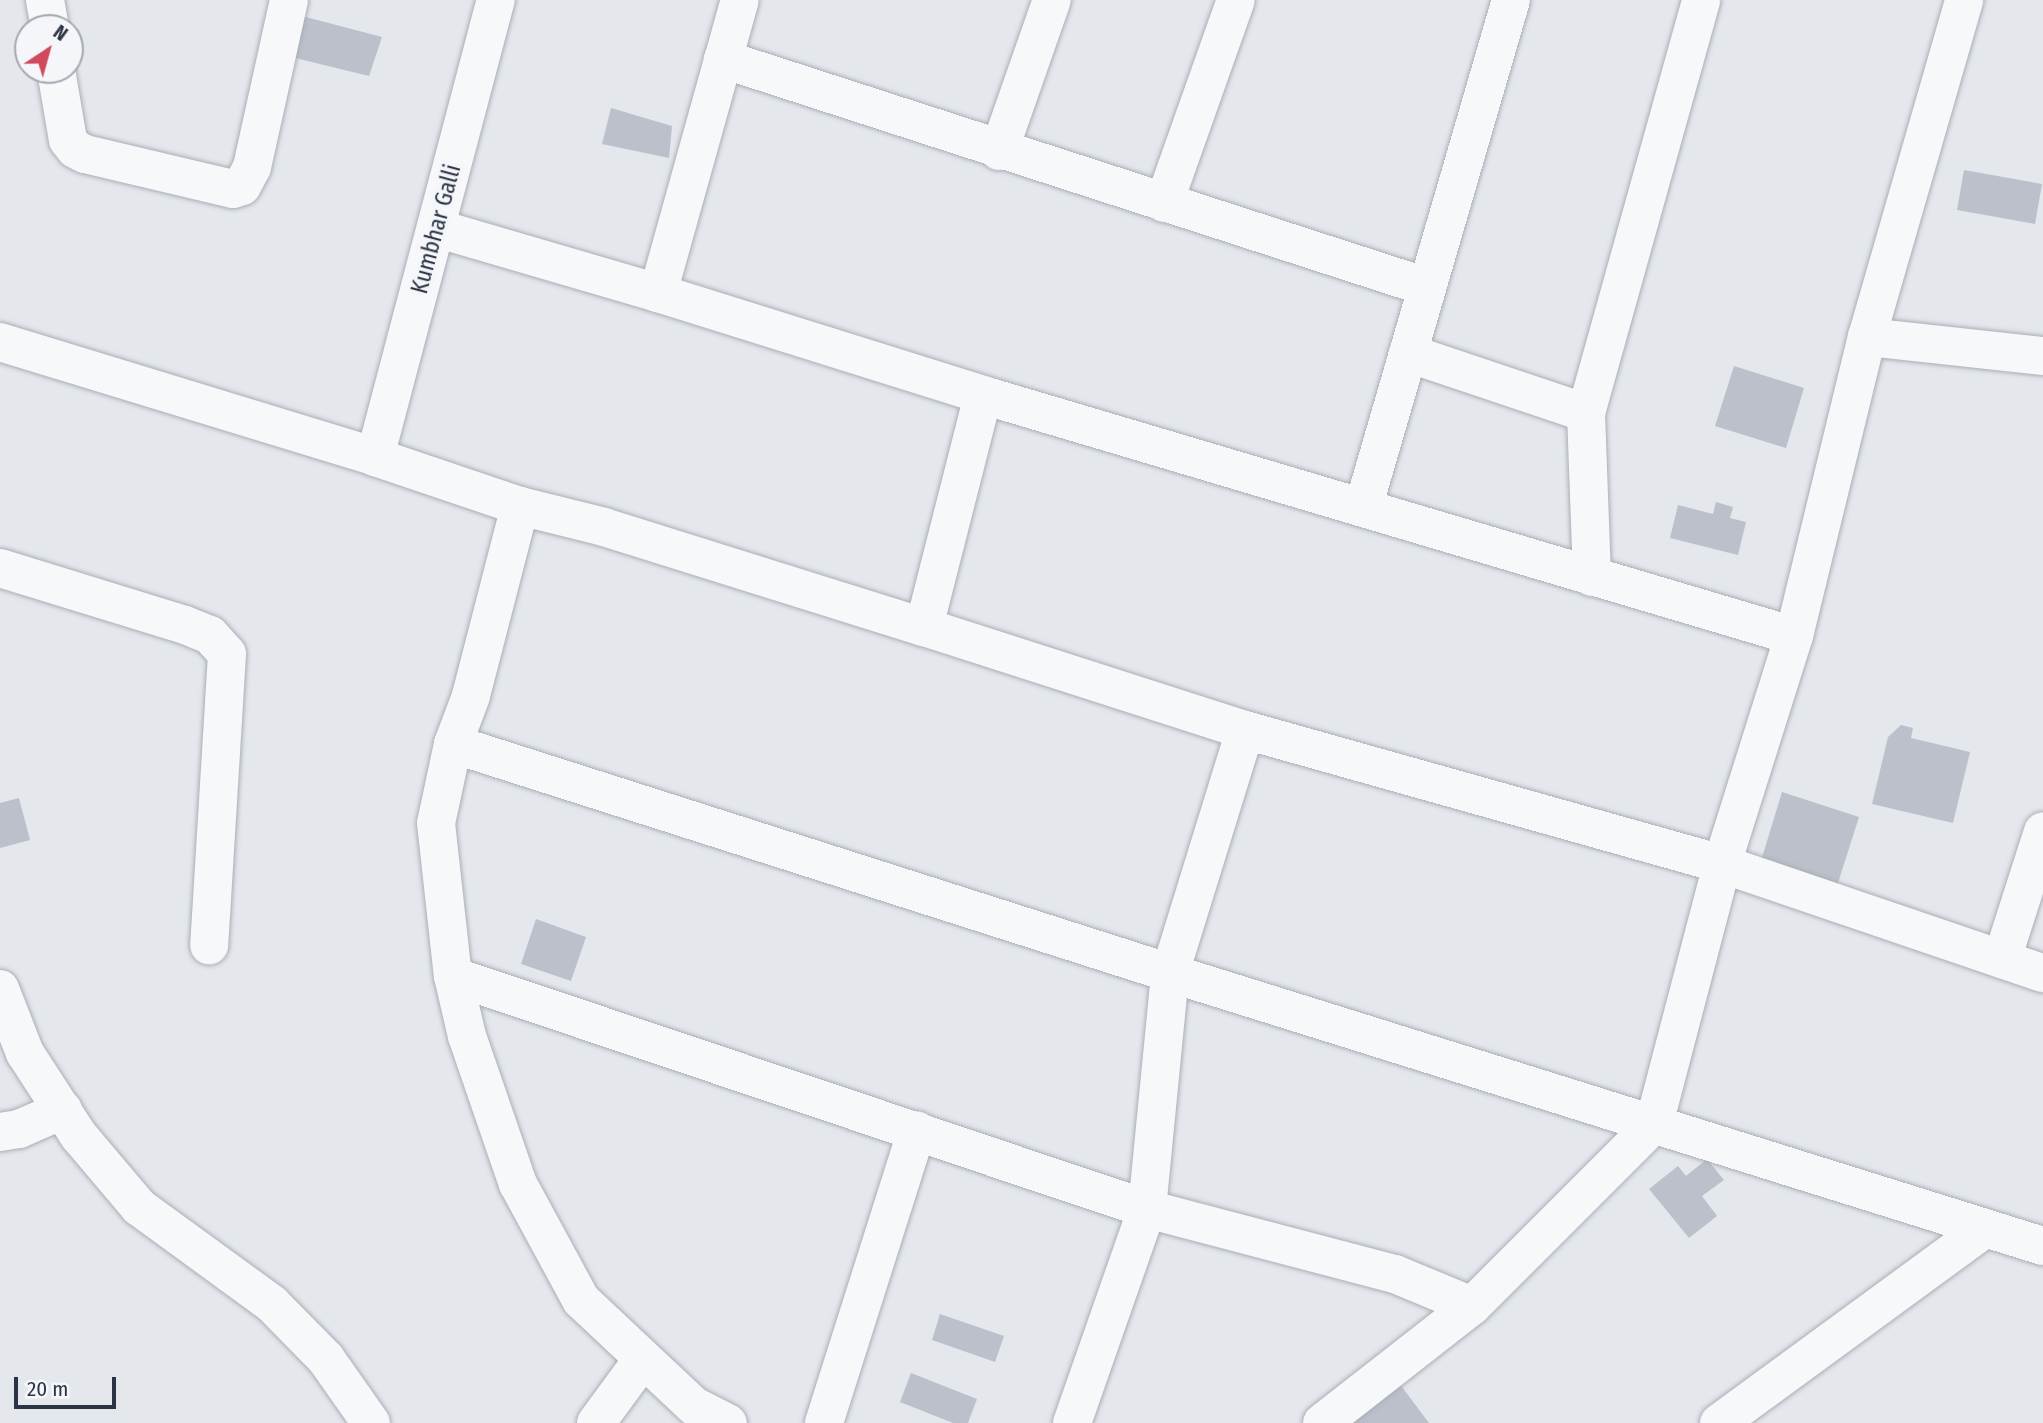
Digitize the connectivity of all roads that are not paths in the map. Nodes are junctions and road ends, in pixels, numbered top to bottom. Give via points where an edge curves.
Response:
1 (289, 0) edge
2 (496, 0) edge
3 (740, 0) edge
4 (1052, 0) edge
5 (1236, 0) edge
6 (1511, 0) edge
7 (1701, 0) edge
8 (1964, 0) edge
9 (723, 59) junction
10 (58, 84) edge
11 (999, 151) junction
12 (1164, 203) junction
13 (436, 228) junction
14 (1427, 287) junction
15 (659, 293) junction
16 (1867, 337) junction
17 (0, 342) edge
18 (1408, 353) junction
19 (2043, 356) edge
20 (983, 395) junction
21 (1586, 413) junction
22 (375, 457) junction
23 (520, 506) junction
24 (1363, 508) junction
25 (0, 568) edge
26 (1592, 577) junction
27 (924, 627) junction
28 (1794, 636) junction
29 (1245, 730) junction
30 (453, 744) junction
31 (2043, 831) edge
32 (1722, 864) junction
33 (209, 945) dead end
34 (2002, 959) junction
35 (2043, 972) edge
36 (1170, 973) junction
37 (453, 976) junction
38 (0, 989) edge
39 (63, 1110) junction
40 (1654, 1124) junction
41 (917, 1130) junction
42 (0, 1132) edge
43 (1147, 1209) junction
44 (1984, 1229) junction
45 (2043, 1247) edge
46 (1472, 1306) junction
47 (643, 1359) junction
48 (370, 1423) edge
49 (596, 1423) edge
50 (728, 1423) edge
51 (824, 1423) edge
52 (1072, 1423) edge
53 (1322, 1423) edge
54 (1719, 1423) edge

1 - 10 street via 252,167 242,186 233,189 75,149 68,140
2 - 13 street, Kumbhar Galli
3 - 9 street
4 - 11 street
5 - 12 street
6 - 14 street
7 - 21 street
8 - 16 street
9 - 11 street
9 - 15 street
11 - 12 street
12 - 14 street
13 - 15 street
13 - 22 street, Kumbhar Galli
14 - 18 street
15 - 20 street
16 - 19 street
16 - 28 street
17 - 22 street
18 - 21 street
18 - 24 street
20 - 24 street
20 - 27 street
21 - 26 street
22 - 23 street
23 - 27 street via 604,527
23 - 30 street via 471,696
24 - 26 street
25 - 33 street via 185,625 210,635 227,654
26 - 28 street
27 - 29 street
28 - 32 street
29 - 32 street
29 - 36 street
30 - 36 street
30 - 37 street via 436,823
31 - 34 street
32 - 34 street
32 - 40 street
34 - 35 street
36 - 40 street
36 - 43 street
37 - 41 street
37 - 47 street via 467,1036 518,1184 581,1300
38 - 39 street via 25,1052
39 - 42 street
39 - 48 street via 139,1208 272,1304 327,1359
40 - 44 street
40 - 46 street
41 - 43 street
41 - 51 street
43 - 46 street via 1395,1274
43 - 52 street
44 - 45 street
44 - 54 street
46 - 53 street
47 - 49 street
47 - 50 street via 694,1406

